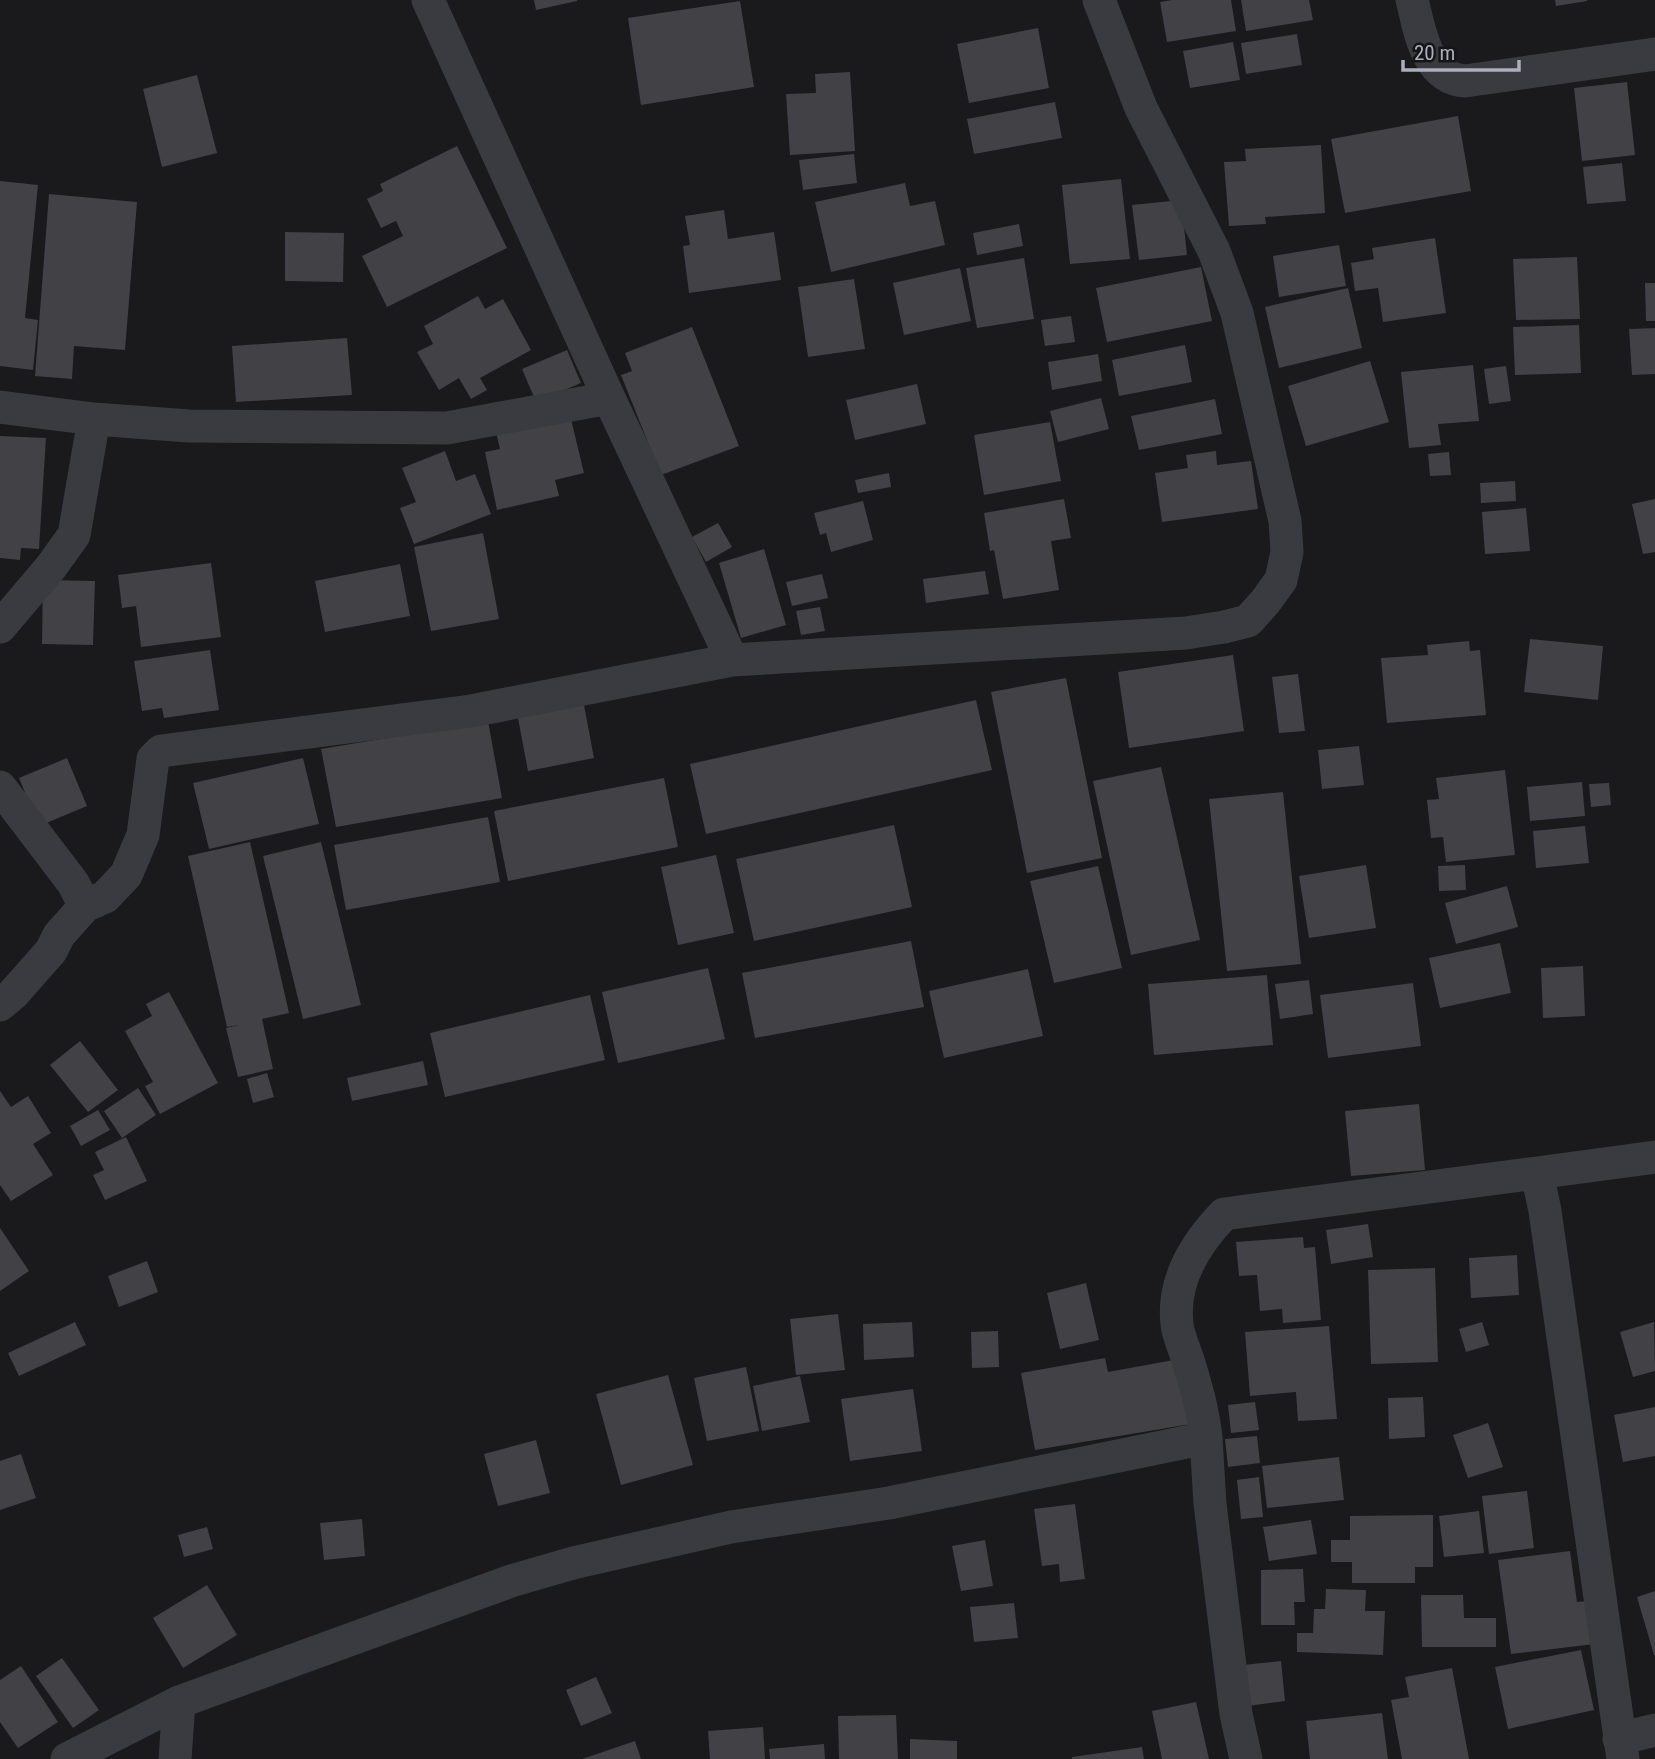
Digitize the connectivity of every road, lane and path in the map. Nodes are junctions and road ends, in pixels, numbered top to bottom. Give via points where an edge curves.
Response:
1 (428, 0) edge
2 (1099, 0) edge
3 (1412, 0) edge
4 (1655, 54) edge
5 (609, 398) junction
6 (0, 407) edge
7 (94, 419) junction
8 (0, 627) edge
9 (732, 660) junction
10 (0, 787) edge
11 (85, 906) junction
12 (0, 1004) edge
13 (1655, 1157) edge
14 (1537, 1173) junction
15 (1206, 1438) junction
16 (179, 1702) junction
17 (1655, 1730) edge
18 (1621, 1749) edge
19 (67, 1759) edge
20 (175, 1759) edge
21 (1246, 1759) edge

1 - 5 street
2 - 9 street via 1141,108 1214,251 1237,313 1285,521 1287,552 1281,580 1248,621 1185,633
3 - 4 street via 1430,57 1453,80
5 - 7 street via 447,428 189,426
5 - 9 street
6 - 7 street
7 - 8 street via 74,535
9 - 11 street via 471,710 161,751 153,759 143,835 135,857 106,897
10 - 11 street via 73,883
11 - 12 street via 51,951
13 - 14 street
14 - 15 street via 1224,1214 1205,1233 1185,1268 1178,1297 1177,1324 1202,1407
14 - 18 street
15 - 16 street via 889,1503 731,1527 573,1563 511,1581
15 - 21 street via 1234,1701
16 - 19 street
16 - 20 street
17 - 18 street

